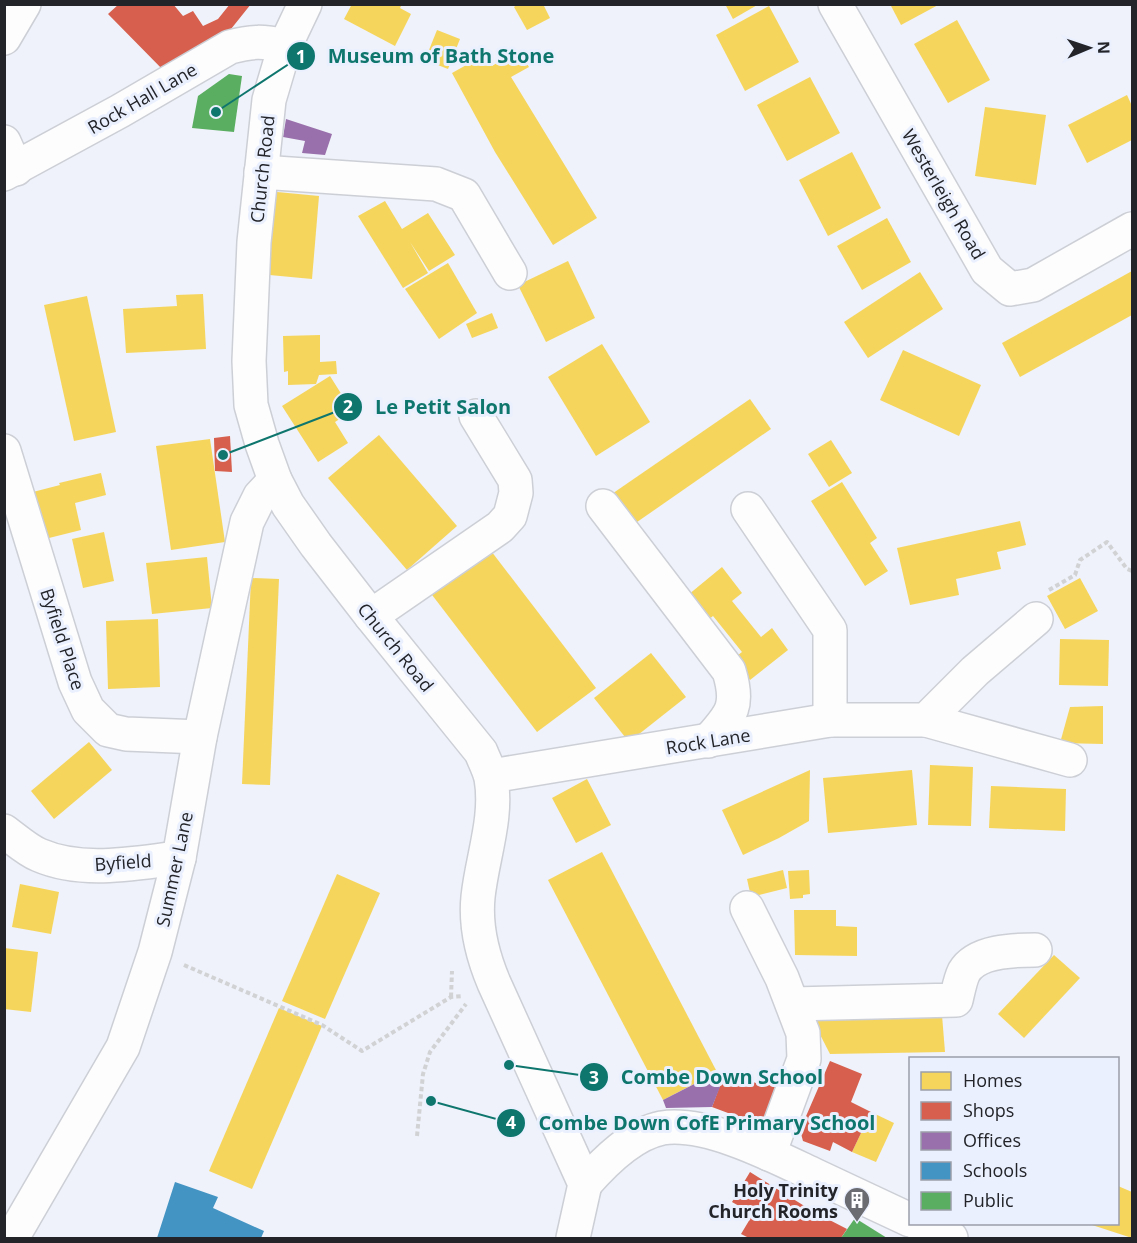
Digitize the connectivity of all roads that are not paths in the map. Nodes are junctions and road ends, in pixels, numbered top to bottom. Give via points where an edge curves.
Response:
1 (24, 4) edge
2 (305, 4) edge
3 (835, 4) edge
4 (4, 38) edge
5 (285, 46) junction
6 (8, 162) edge
7 (261, 172) junction
8 (1132, 229) edge
9 (510, 273) dead end
10 (476, 416) dead end
11 (4, 451) edge
12 (275, 480) junction
13 (603, 506) dead end
14 (748, 509) dead end
15 (371, 616) junction
16 (1036, 619) road end
17 (830, 720) junction
18 (926, 720) junction
19 (200, 737) junction
20 (708, 741) junction
21 (1070, 760) dead end
22 (490, 776) junction
23 (4, 831) edge
24 (179, 858) junction
25 (747, 908) dead end
26 (1035, 950) dead end
27 (793, 1004) junction
28 (769, 1154) junction
29 (585, 1184) junction
30 (909, 1220) edge
31 (921, 1225) edge
32 (12, 1239) edge
33 (573, 1239) edge
34 (951, 1239) edge

1 - 4 street
2 - 5 street, Church Road
3 - 8 street, Westerleigh Road via 987,270 1010,289 1033,285
5 - 6 street, Rock Hall Lane via 265,41 230,47
5 - 7 street, Church Road via 269,100
7 - 9 street via 436,184 464,195
7 - 12 street, Church Road via 254,242 251,405
10 - 15 street via 515,480 510,516
11 - 19 street, Byfield Place via 75,682 88,710 108,730 126,735
12 - 15 street, Church Road via 316,545
12 - 19 street, Summer Lane via 260,496 247,522
13 - 20 street via 729,671 735,690 733,708
14 - 17 street via 830,630
15 - 22 street, Church Road via 481,752
16 - 18 street
17 - 18 street, Rock Lane
17 - 20 street, Rock Lane
18 - 21 street, Rock Lane
19 - 24 street, Summer Lane
20 - 22 street, Rock Lane
22 - 29 street, Church Road via 493,806 477,899 484,961
23 - 24 street, Byfield via 38,855 63,862 99,866
24 - 32 street, Summer Lane via 155,952 123,1047
25 - 27 street
26 - 27 street via 1006,950 981,958 964,971 956,1000
27 - 28 street via 804,1033 804,1059
28 - 29 street via 713,1132 662,1128 608,1157
28 - 30 street
29 - 33 street
31 - 34 street

